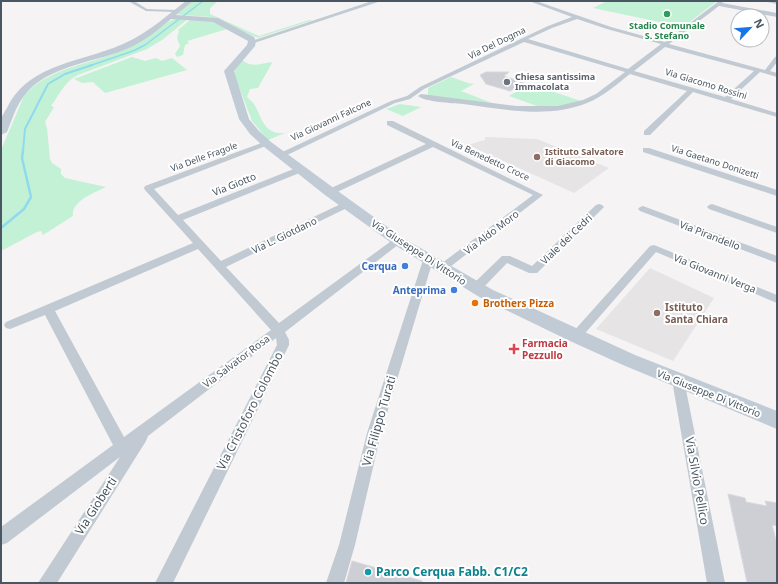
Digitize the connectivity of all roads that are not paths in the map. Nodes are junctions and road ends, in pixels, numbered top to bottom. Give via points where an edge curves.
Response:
1 (130, 1) edge
2 (190, 1) edge
3 (379, 1) edge
4 (531, 1) edge
5 (764, 1) edge
6 (720, 2) edge
7 (777, 3) edge
8 (176, 14) junction
9 (777, 15) edge
10 (576, 17) junction
11 (524, 40) junction
12 (252, 42) junction
13 (666, 44) junction
14 (777, 58) edge
15 (630, 70) junction
16 (759, 70) junction
17 (766, 72) junction
18 (777, 75) edge
19 (427, 86) junction
20 (693, 89) junction
21 (421, 98) junction
22 (410, 99) junction
23 (727, 100) junction
24 (777, 115) edge
25 (390, 123) dead end
26 (1, 132) edge
27 (647, 134) dead end
28 (267, 144) junction
29 (432, 144) junction
30 (646, 150) dead end
31 (280, 155) junction
32 (299, 170) junction
33 (148, 188) joint
34 (330, 192) junction
35 (777, 193) edge
36 (539, 195) joint
37 (348, 204) junction
38 (599, 207) dead end
39 (712, 207) dead end
40 (642, 209) dead end
41 (176, 219) junction
42 (777, 230) edge
43 (398, 241) junction
44 (200, 244) junction
45 (428, 260) junction
46 (777, 260) edge
47 (220, 266) junction
48 (442, 268) junction
49 (476, 288) junction
50 (777, 299) edge
51 (48, 309) junction
52 (10, 325) dead end
53 (278, 330) junction
54 (576, 336) junction
55 (678, 380) junction
56 (777, 420) edge
57 (145, 430) junction
58 (122, 447) junction
59 (1, 538) edge
60 (47, 583) edge
61 (164, 583) edge
62 (335, 583) edge
63 (716, 583) edge

1 - 8 street via 146,10
2 - 8 street
3 - 12 street
4 - 10 street
5 - 7 street
6 - 9 street
6 - 13 street
8 - 12 street via 218,22 248,36
8 - 26 street via 126,46 49,73 25,87
10 - 11 street, Via Del Dogma
10 - 13 street
11 - 15 street, Via Giacomo Rossini
11 - 19 street, Via Del Dogma
12 - 28 street, Via Giuseppe Di Vittorio via 231,67 229,74 244,119
13 - 15 street
13 - 16 street
14 - 17 street
15 - 20 street, Via Giacomo Rossini
15 - 21 street via 590,100 566,107 530,109
16 - 17 street
16 - 23 street
17 - 18 street
19 - 21 street
19 - 22 street, Via Del Dogma
20 - 23 street, Via Giacomo Rossini
20 - 27 street
21 - 22 street
22 - 31 street, Via Giovanni Falcone via 390,103
23 - 24 street, Via Giacomo Rossini
25 - 29 street, Via Benedetto Croce
28 - 31 street, Via Giuseppe Di Vittorio
28 - 33 street, Via Delle Fragole
29 - 34 street
29 - 36 street, Via Benedetto Croce
30 - 35 street, Via Gaetano Donizetti
31 - 32 street, Via Giuseppe Di Vittorio
32 - 34 street, Via Giuseppe Di Vittorio
32 - 41 street, Via Giotto
33 - 41 street, Via Salvator Rosa
34 - 37 street, Via Giuseppe Di Vittorio
36 - 48 street, Via Aldo Moro
37 - 43 street, Via Giuseppe Di Vittorio
37 - 47 street, Via L. Giotdano
38 - 49 street, Viale dei Cedri via 533,271 506,258
39 - 42 street
40 - 46 street, Via Pirandello
41 - 44 street, Via Salvator Rosa
43 - 45 street, Via Giuseppe Di Vittorio
43 - 53 street
44 - 47 street, Via Salvator Rosa
44 - 51 street
45 - 48 street, Via Giuseppe Di Vittorio
45 - 62 street, Via Filippo Turati via 374,433 347,545
47 - 53 street, Via Salvator Rosa
48 - 49 street, Via Giuseppe Di Vittorio
49 - 54 street, Via Giuseppe Di Vittorio
50 - 54 street, Via Giovanni Verga via 654,248
51 - 52 street
51 - 58 street
53 - 57 street, Via Salvator Rosa
53 - 61 street, Via Cristoforo Colombo via 283,345
54 - 55 street, Via Giuseppe Di Vittorio
55 - 56 street, Via Giuseppe Di Vittorio
55 - 63 street, Via Silvio Pellico
57 - 58 street, Via Salvator Rosa
57 - 60 street, Via Gioberti
58 - 59 street, Via Salvator Rosa

